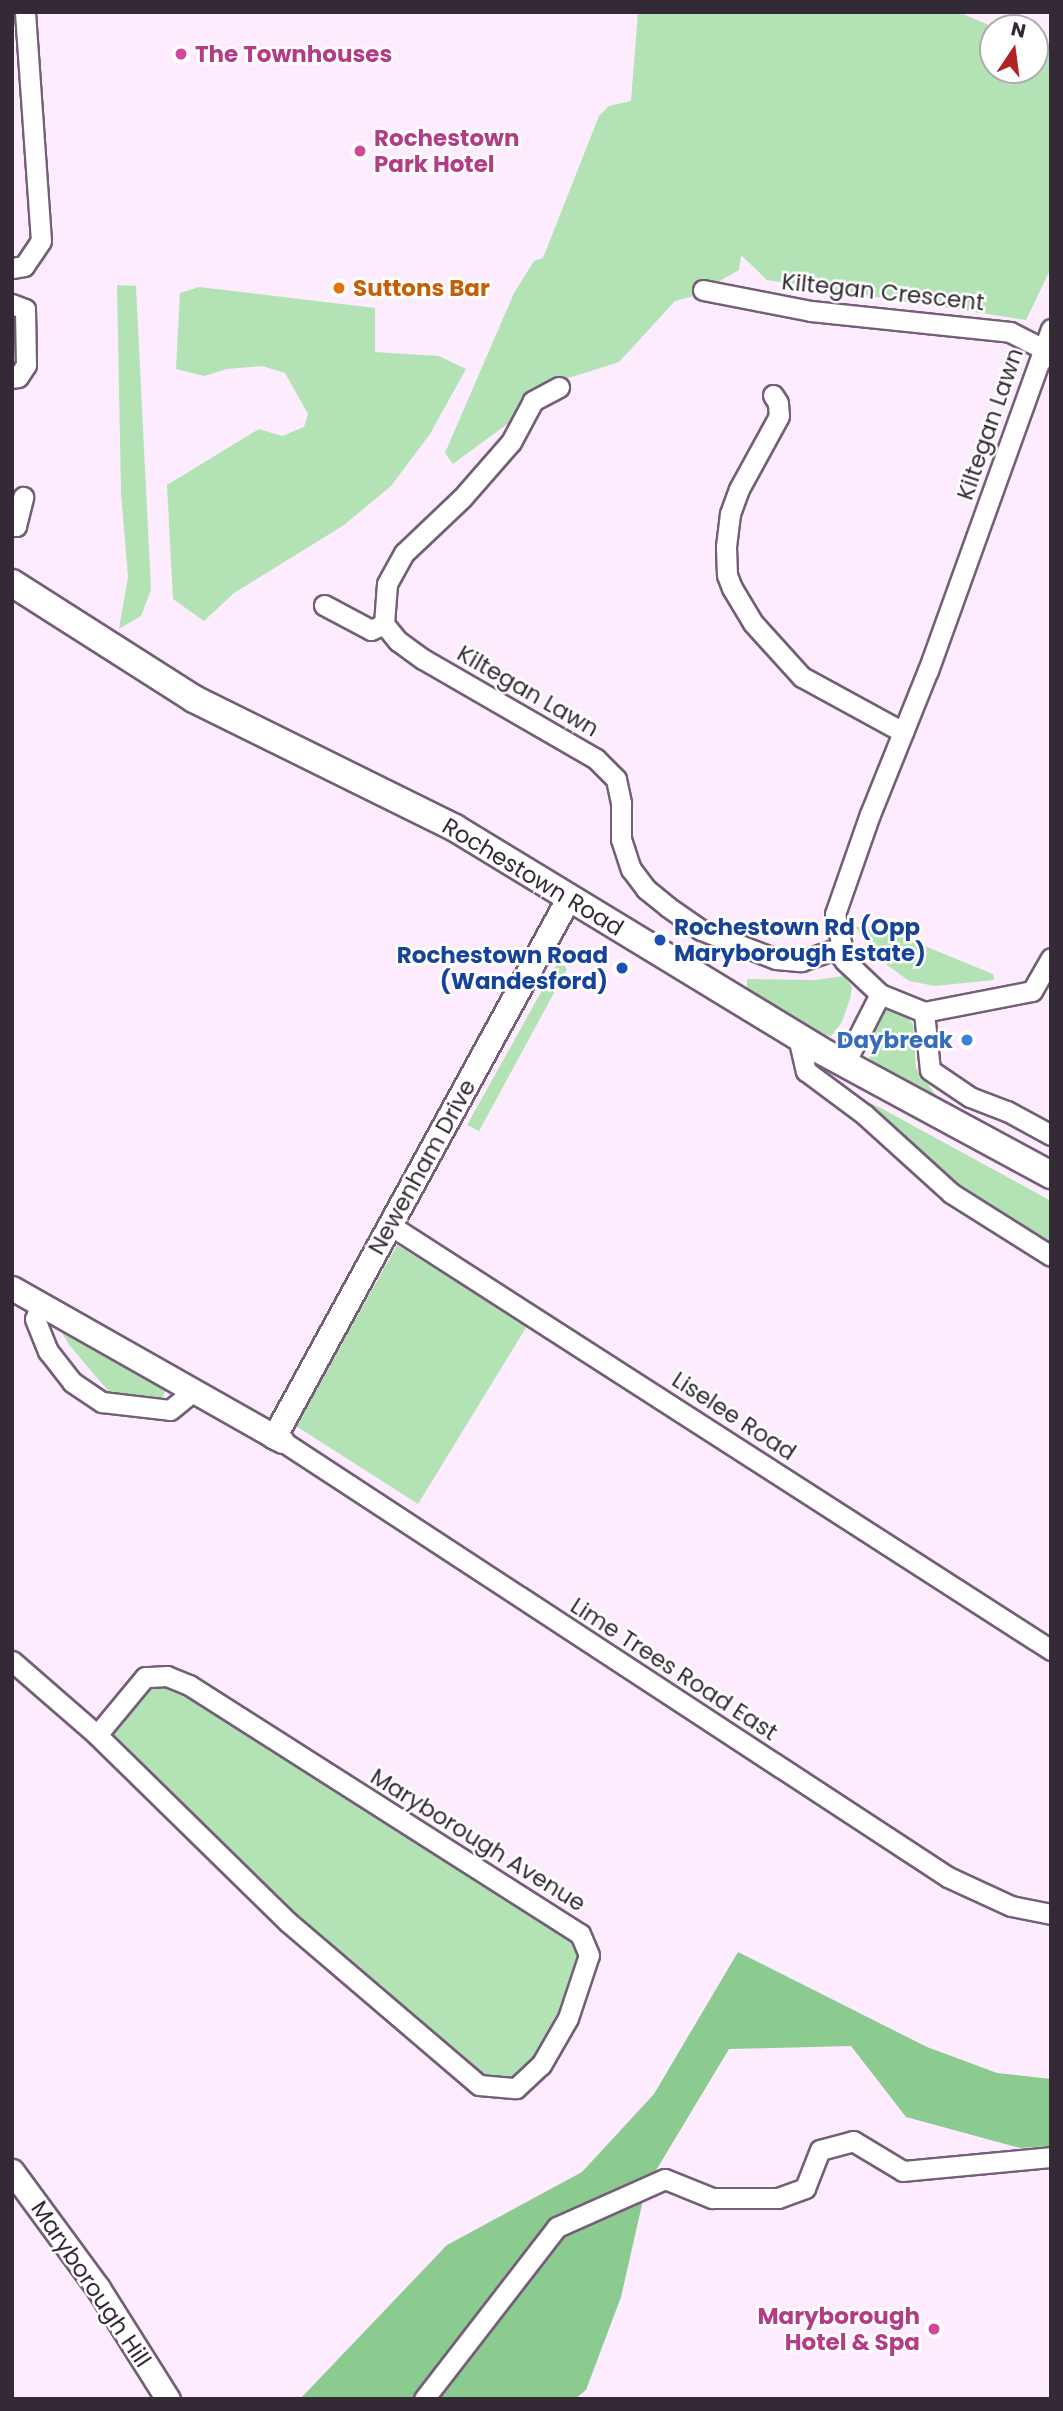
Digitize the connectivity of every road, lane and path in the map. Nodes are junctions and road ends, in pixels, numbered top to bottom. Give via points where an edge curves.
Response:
1 (25, 12) edge
2 (20, 83) edge
3 (12, 268) edge
4 (703, 290) dead end
5 (12, 303) edge
6 (1051, 329) edge
7 (1047, 354) edge
8 (12, 378) edge
9 (559, 387) dead end
10 (773, 395) dead end
11 (23, 497) dead end
12 (12, 526) edge
13 (12, 583) edge
14 (324, 605) dead end
15 (384, 624) junction
16 (904, 732) junction
17 (569, 897) junction
18 (1051, 958) edge
19 (845, 961) junction
20 (880, 994) junction
21 (924, 1012) junction
22 (799, 1037) junction
23 (845, 1063) junction
24 (1051, 1135) edge
25 (1051, 1175) edge
26 (390, 1225) junction
27 (1051, 1256) edge
28 (12, 1288) edge
29 (41, 1305) junction
30 (192, 1392) junction
31 (278, 1439) junction
32 (1051, 1650) edge
33 (12, 1661) edge
34 (97, 1735) junction
35 (1051, 1914) edge
36 (1051, 2157) edge
37 (12, 2171) edge
38 (168, 2399) edge
39 (424, 2399) edge

1 - 2 street
2 - 3 street via 41,241 24,266
4 - 7 street, Kiltegan Crescent via 811,311 1010,331
5 - 8 street via 25,309 26,365
6 - 7 street, Kiltegan Lawn
7 - 16 street, Kiltegan Lawn
9 - 15 street via 533,401 511,442 462,498 404,553 387,584
10 - 16 street via 779,416 730,514 726,547 732,588 753,623 802,677
11 - 12 street via 16,526
13 - 17 main road, Rochestown Road via 194,699 455,828
14 - 15 street via 371,630
15 - 19 street, Kiltegan Lawn via 423,659 597,758 615,779 621,803 621,839 631,869 668,907 701,930 776,959 801,961 836,948
16 - 19 street, Kiltegan Lawn via 835,914
17 - 22 main road, Rochestown Road
17 - 26 street, Newenham Drive
18 - 21 street via 1032,991
19 - 20 street
20 - 21 street
20 - 23 street
21 - 24 street via 930,1070 970,1097
22 - 23 main road, Rochestown Road
22 - 27 street via 806,1071 866,1115 951,1193
23 - 25 main road, Rochestown Road
26 - 31 street, Newenham Drive
26 - 32 street, Liselee Road
28 - 29 street
29 - 30 street
29 - 30 street via 35,1319 48,1351 72,1382 102,1402 170,1410
30 - 31 street
31 - 35 street, Lime Trees Road East via 948,1877 1012,1906
33 - 34 street, Maryborough Avenue
34 - 34 street, Maryborough Avenue via 288,1922 479,2085 516,2088 541,2065 568,2018 589,1955 580,1934 189,1685 167,1676 145,1677
36 - 39 street via 903,2171 853,2141 820,2150 805,2188 778,2199 712,2198 665,2179 557,2227
37 - 38 street, Maryborough Hill via 98,2288

